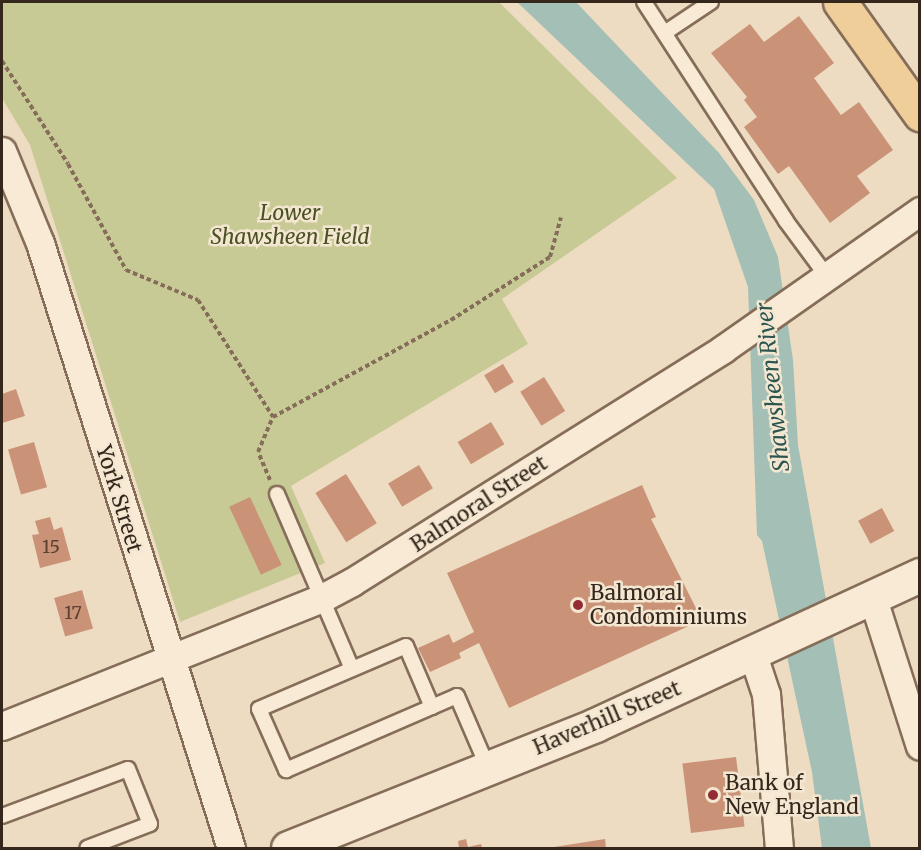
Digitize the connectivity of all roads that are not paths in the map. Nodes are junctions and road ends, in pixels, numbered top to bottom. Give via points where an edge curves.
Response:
1 (644, 2) edge
2 (711, 2) edge
3 (840, 2) edge
4 (666, 33) junction
5 (920, 114) edge
6 (2, 151) edge
7 (918, 215) edge
8 (826, 275) junction
9 (277, 494) road end
10 (920, 575) edge
11 (322, 598) junction
12 (860, 605) junction
13 (762, 650) junction
14 (169, 659) junction
15 (352, 669) junction
16 (432, 707) junction
17 (2, 726) edge
18 (920, 747) edge
19 (488, 768) junction
20 (2, 816) edge
21 (87, 849) edge
22 (231, 849) edge
23 (288, 849) edge
24 (778, 849) edge

1 - 4 lane
2 - 4 lane
3 - 5 main road
4 - 8 lane via 786,221
6 - 14 street, York Street via 40,243
7 - 8 street, Balmoral Street
8 - 11 street, Balmoral Street via 723,349 411,548
9 - 11 lane
10 - 12 main road, Haverhill Street
11 - 14 street, Balmoral Street
11 - 15 lane
12 - 13 main road, Haverhill Street
12 - 18 street
13 - 19 main road, Haverhill Street
13 - 24 street
14 - 17 street, Balmoral Street
14 - 22 street, York Street
15 - 16 lane via 406,646
15 - 16 lane via 259,709 286,770
16 - 19 lane via 457,696
19 - 23 main road, Haverhill Street
20 - 21 lane via 128,770 150,824

